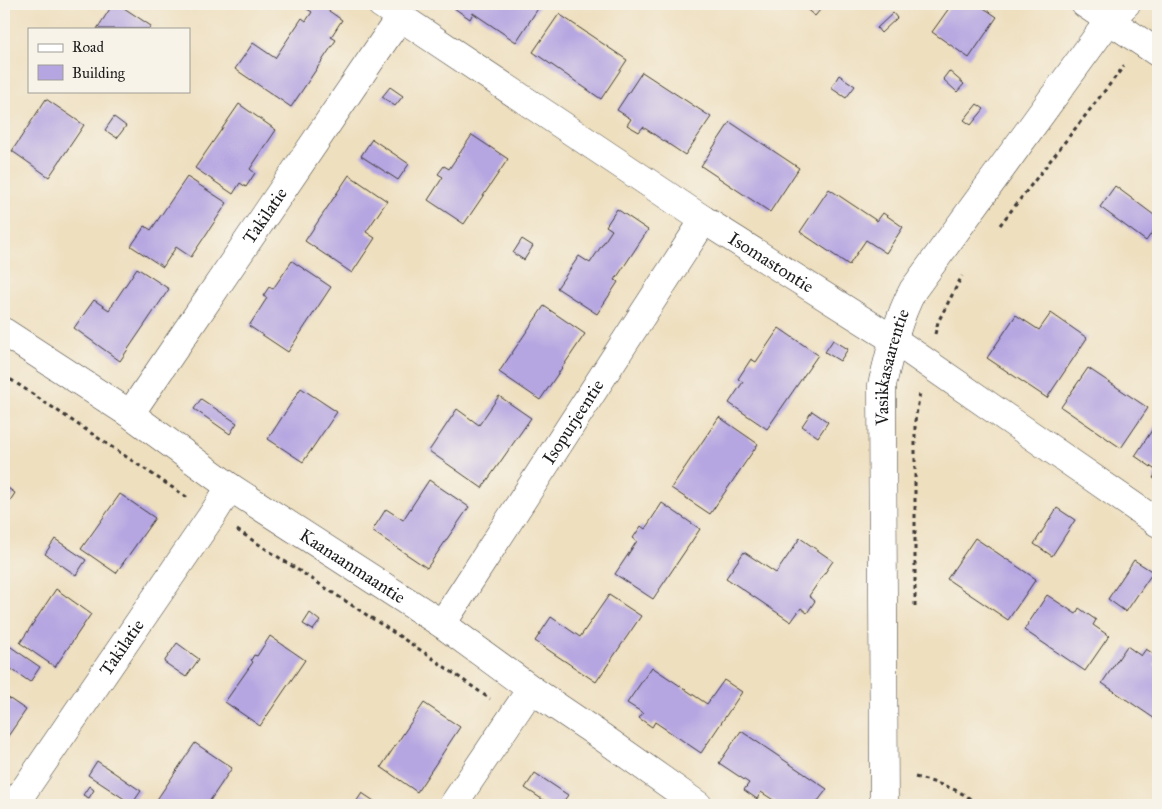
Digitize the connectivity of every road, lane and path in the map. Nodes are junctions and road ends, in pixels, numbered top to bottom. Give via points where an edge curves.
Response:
1 (1085, 4) edge
2 (390, 10) edge
3 (1118, 12) edge
4 (1158, 53) edge
5 (704, 220) junction
6 (4, 332) edge
7 (894, 340) junction
8 (4, 375) edge
9 (130, 414) junction
10 (230, 487) junction
11 (213, 514) junction
12 (1158, 523) edge
13 (442, 624) junction
14 (531, 689) junction
15 (513, 716) junction
16 (915, 777) dead end
17 (14, 805) edge
18 (453, 805) edge
19 (698, 805) edge
20 (884, 805) edge
21 (978, 805) edge

1 - 3 street
2 - 5 street, Isomastontie
2 - 9 street, Takilatie
3 - 4 street
3 - 7 street, Vasikkasaarentie via 913,290
5 - 7 street, Isomastontie
5 - 13 street, Isopurjeentie
6 - 9 street, Kaanaanmaantie
7 - 12 street, Isomastontie
7 - 20 street, Vasikkasaarentie via 882,385
8 - 11 path
9 - 10 street, Kaanaanmaantie
10 - 11 street, Takilatie
10 - 13 street, Kaanaanmaantie
11 - 15 path via 425,653
11 - 17 street, Takilatie
13 - 14 street, Kaanaanmaantie
14 - 15 street
14 - 19 street, Kaanaanmaantie
15 - 18 street
16 - 21 path via 943,784

